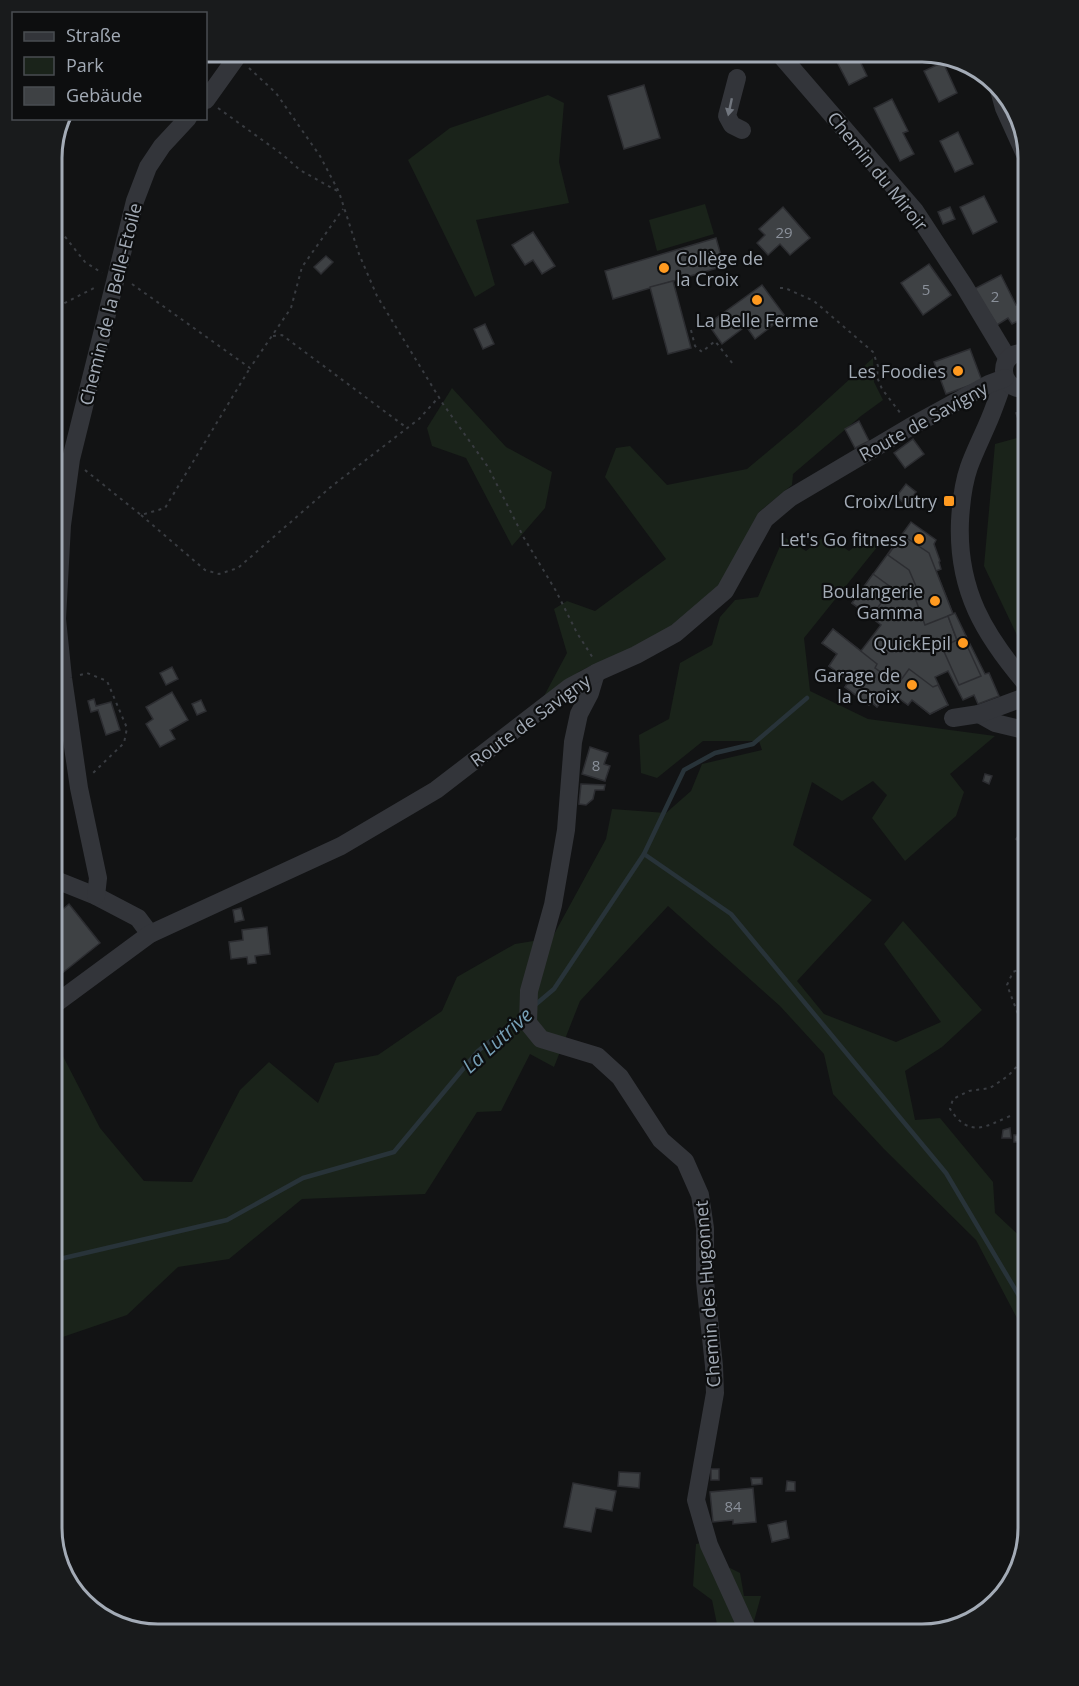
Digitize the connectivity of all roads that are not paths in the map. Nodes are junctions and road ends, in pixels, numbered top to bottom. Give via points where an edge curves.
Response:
1 (234, 62) edge
2 (786, 62) edge
3 (737, 78) dead end
4 (207, 99) edge
5 (186, 120) edge
6 (742, 130) dead end
7 (1018, 355) edge
8 (1017, 385) edge
9 (62, 525) edge
10 (62, 668) edge
11 (598, 672) junction
12 (1018, 674) edge
13 (1018, 700) edge
14 (979, 714) junction
15 (953, 718) dead end
16 (1018, 729) edge
17 (62, 882) edge
18 (96, 896) junction
19 (150, 934) junction
20 (62, 998) edge
21 (745, 1624) edge

1 - 4 street
2 - 7 street, Chemin du Miroir via 915,211 963,284
3 -> 6 street via 728,116 732,125
5 - 9 street, Chemin de la Belle-Etoile via 148,167 135,201 71,459
7 - 8 street via 1004,368
8 - 11 street, Route de Savigny via 989,384 790,498 765,519 725,591 676,633
8 - 12 street via 989,422 969,467 960,531 967,590 983,626
10 - 18 street, Chemin de la Belle-Etoile via 79,788 98,878
11 - 19 street, Route de Savigny via 570,687 426,796 341,846
11 - 21 street, Chemin des Hugonnet via 579,714 573,742 566,830 553,905 529,991 528,1023 541,1039 597,1056 620,1077 661,1140 685,1161 700,1195 715,1393 696,1500 709,1545
13 - 14 street
14 - 15 street
14 - 16 street
17 - 18 street
18 - 19 street via 138,918
19 - 20 street, Route de Savigny

